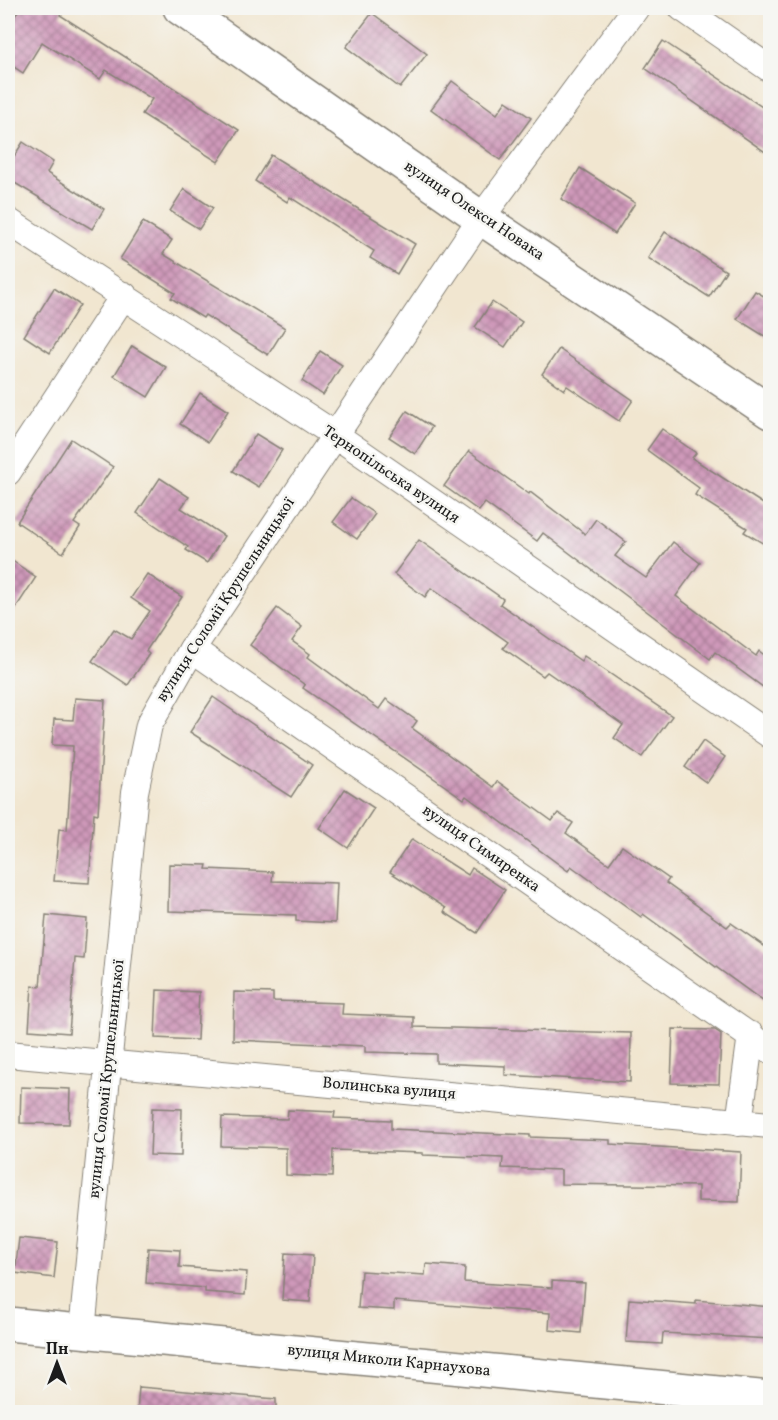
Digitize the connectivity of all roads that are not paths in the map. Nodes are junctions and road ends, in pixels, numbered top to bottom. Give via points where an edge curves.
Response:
1 (180, 8) edge
2 (636, 8) edge
3 (682, 8) edge
4 (771, 69) edge
5 (482, 218) junction
6 (8, 221) edge
7 (124, 295) junction
8 (771, 412) edge
9 (334, 435) junction
10 (8, 472) edge
11 (192, 649) junction
12 (771, 735) edge
13 (761, 1043) edge
14 (8, 1054) edge
15 (108, 1062) junction
16 (740, 1122) junction
17 (771, 1125) edge
18 (8, 1324) edge
19 (82, 1331) junction
20 (771, 1398) edge

1 - 5 main road, вулиця Олекси Новака
2 - 5 street, вулиця Соломії Крушельницької
3 - 4 street
5 - 8 main road, вулиця Олекси Новака
5 - 9 street, вулиця Соломії Крушельницької
6 - 7 street, Тернопільська вулиця
7 - 9 street, Тернопільська вулиця
7 - 10 street
9 - 11 street, вулиця Соломії Крушельницької
9 - 12 street, Тернопільська вулиця
11 - 13 street, вулиця Симиренка
11 - 15 street, вулиця Соломії Крушельницької via 149,725 141,757
13 - 16 street
14 - 15 street, Волинська вулиця
15 - 16 street, Волинська вулиця
15 - 19 street, вулиця Соломії Крушельницької
16 - 17 street, Волинська вулиця
18 - 19 main road, вулиця Миколи Карнаухова
19 - 20 main road, вулиця Миколи Карнаухова

